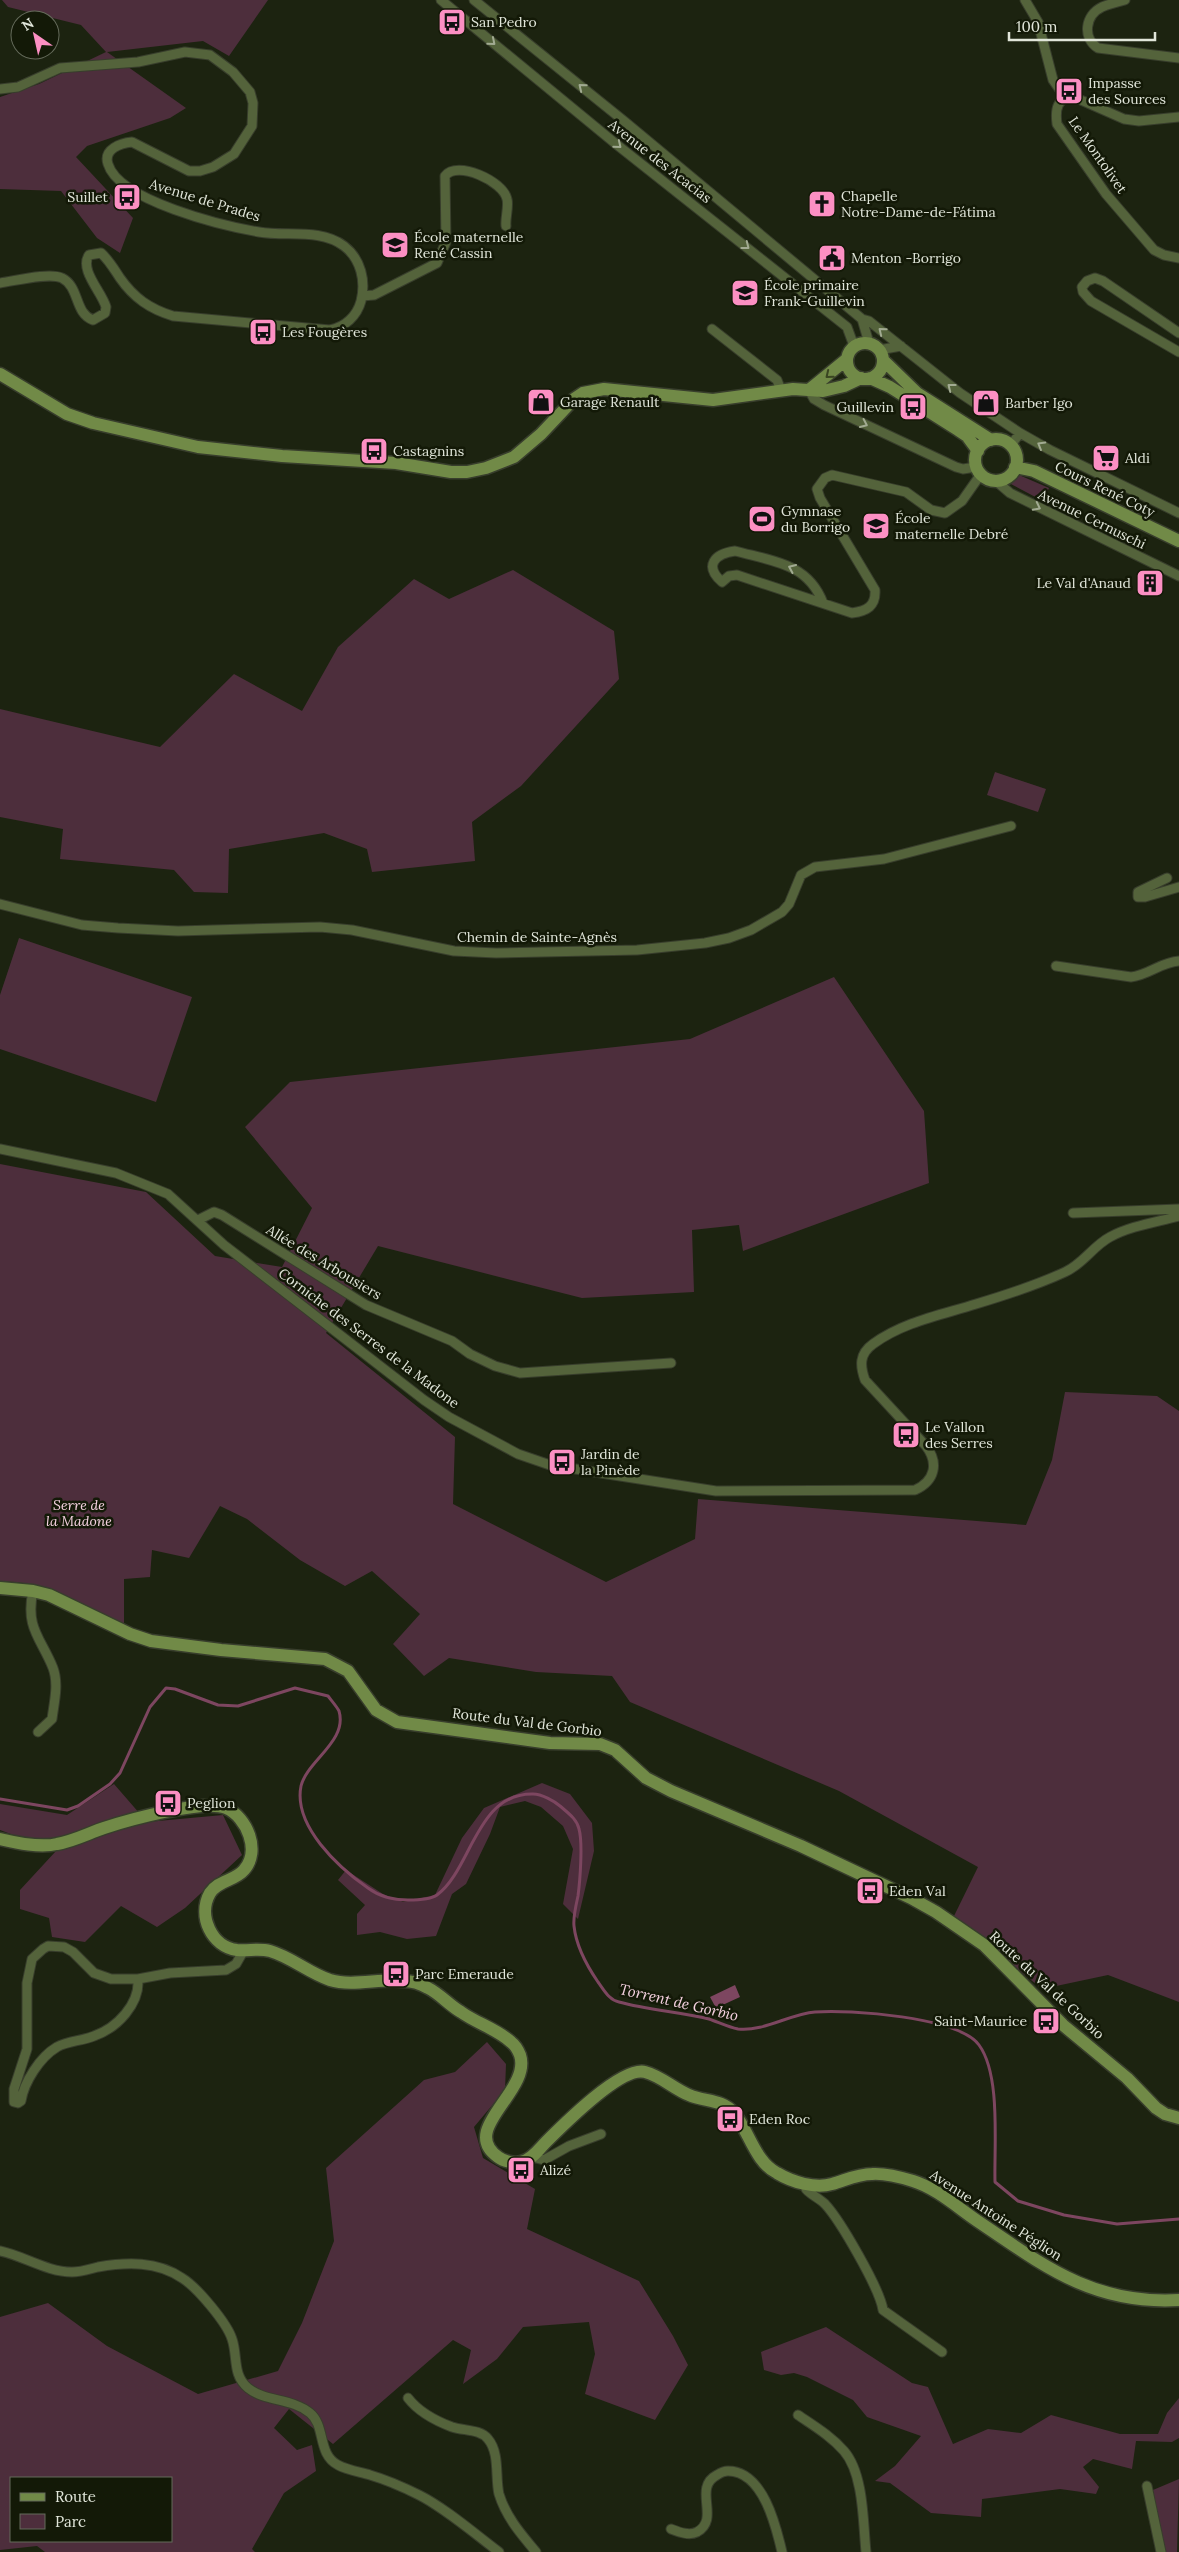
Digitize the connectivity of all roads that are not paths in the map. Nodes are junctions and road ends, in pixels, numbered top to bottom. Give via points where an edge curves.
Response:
1 (441, 0) edge
2 (474, 0) edge
3 (1025, 0) edge
4 (1125, 0) edge
5 (1179, 58) edge
6 (0, 89) edge
7 (1065, 97) junction
8 (1179, 117) edge
9 (506, 226) dead end
10 (1179, 258) edge
11 (0, 283) edge
12 (362, 296) junction
13 (862, 319) junction
14 (712, 329) dead end
15 (1179, 333) edge
16 (854, 346) junction
17 (900, 346) junction
18 (877, 351) junction
19 (1179, 352) edge
20 (847, 358) junction
21 (0, 374) edge
22 (865, 378) junction
23 (787, 390) junction
24 (810, 390) junction
25 (1020, 434) junction
26 (991, 440) junction
27 (1011, 446) junction
28 (978, 451) junction
29 (1015, 467) junction
30 (979, 470) junction
31 (996, 481) junction
32 (1179, 513) edge
33 (1179, 541) edge
34 (1179, 576) edge
35 (823, 604) junction
36 (1011, 826) dead end
37 (1167, 878) dead end
38 (1179, 887) edge
39 (0, 904) edge
40 (1179, 961) edge
41 (1056, 966) dead end
42 (0, 1149) edge
43 (1179, 1209) edge
44 (1073, 1213) dead end
45 (1179, 1216) edge
46 (198, 1220) junction
47 (671, 1364) dead end
48 (0, 1588) edge
49 (32, 1591) junction
50 (38, 1732) dead end
51 (0, 1839) edge
52 (244, 1950) junction
53 (138, 1979) junction
54 (1179, 2118) edge
55 (602, 2134) dead end
56 (532, 2157) junction
57 (807, 2184) junction
58 (0, 2251) edge
59 (1179, 2300) edge
60 (942, 2352) dead end
61 (408, 2398) dead end
62 (798, 2415) dead end
63 (1146, 2486) dead end
64 (671, 2529) dead end
65 (499, 2552) edge
66 (536, 2552) edge
67 (782, 2552) edge
68 (866, 2552) edge
69 (1161, 2552) edge

1 -> 16 street, Avenue des Acacias via 847,327
13 -> 2 street, Avenue des Acacias
3 - 7 street via 1038,22 1053,80
4 - 5 street via 1094,12 1087,36 1090,43 1098,48
6 - 12 street, Avenue de Prades via 18,87 60,68 138,62 185,52 210,55 233,72 250,92 254,113 252,126 234,154 213,167 189,170 132,142 123,142 109,153 107,163 132,192 152,202 260,232 309,234 344,245 359,264
7 - 8 street, Le Montolivet via 1074,97 1124,119 1139,121
7 - 10 street, Le Montolivet via 1056,111 1057,124 1106,194 1154,250
9 - 12 street via 507,198 501,189 469,171 449,171 446,176 446,242 437,263 374,295
11 - 12 street, Avenue de Prades via 53,276 62,278 74,292 82,312 93,320 105,314 106,307 86,267 86,259 88,255 101,253 137,299 159,312 173,316 330,330 350,321 360,306
17 -> 13 street, Avenue des Acacias
13 - 18 street
14 - 23 street
15 - 19 street via 1103,281 1095,278 1082,288 1091,301
16 - 18 street
16 - 20 street
17 - 18 street
25 -> 17 street, Avenue des Acacias
18 - 22 street via 878,373
18 - 26 street via 917,393
20 - 22 street via 849,369
20 -> 24 street
21 - 23 street via 67,414 93,423 198,446 273,455 396,463 450,472 486,468 514,457 574,399 591,391 604,389 714,400
22 - 24 street via 823,391
22 - 28 street via 890,386 967,436
23 - 24 street
24 -> 30 street via 814,399 824,405 956,468
25 - 27 street
32 -> 25 street, Avenue des Acacias
26 - 27 street via 1005,441
26 - 28 street
27 - 29 street via 1016,456
28 - 30 street
29 - 31 street via 1011,474
29 - 33 street, Cours René Coty via 1034,471
30 - 31 street
30 - 35 street via 962,501 945,513 932,510 906,492 832,475 825,478 817,489 820,498 870,580 876,598 870,608 852,613
31 -> 34 street, Avenue Cernuschi via 1010,493
35 -> 35 street via 816,590 796,568 735,551 725,552 712,566 714,575 722,582 737,575
36 - 39 street, Chemin de Sainte-Agnès via 884,858 815,866 801,875 789,904 782,912 751,930 705,943 637,950 454,951 352,930 118,928 82,925
37 - 38 street via 1138,892 1138,897
40 - 41 street via 1168,962 1142,976 1131,977
42 - 46 street, Corniche des Serres de la Madone via 140,1181 168,1194
43 - 44 street
45 - 46 street, Corniche des Serres de la Madone via 1116,1234 1068,1271 914,1323 867,1350 861,1368 865,1380 934,1458 931,1478 925,1486 915,1490 784,1492 716,1491 550,1465 518,1454 448,1417 424,1400 224,1245
46 - 47 street, Allée des Arbousiers via 214,1212 366,1305 452,1341 495,1366 520,1373
48 - 49 street, Route du Val de Gorbio
49 - 50 street via 32,1624 56,1681 52,1719
49 - 54 street, Route du Val de Gorbio via 151,1641 325,1659 338,1664 356,1680 376,1710 397,1722 550,1743 588,1742 615,1750 646,1778 671,1791 800,1846 936,1912 999,1958 1063,2025 1127,2078 1156,2108
51 - 52 street via 55,1845 145,1817 221,1806 240,1819 248,1831 250,1857 240,1874 210,1893 206,1921 219,1944
52 - 53 street via 236,1964 226,1970 170,1973
52 - 56 street via 274,1952 326,1979 341,1982 405,1980 420,1984 433,1990 458,2011 510,2040 521,2058 522,2067 512,2090 488,2122 486,2135 489,2148 498,2157 520,2163
53 - 53 street via 139,1990 122,2018 97,2035 56,2048 30,2077 21,2101 14,2102 14,2089 27,2049 27,1983 37,1952 48,1946 64,1947 94,1972 111,1979
55 - 56 street via 544,2160
56 - 57 street, Avenue Antoine Péglion via 588,2104 627,2074 638,2070 690,2096 722,2103 733,2112 766,2165 781,2176
57 - 59 street, Avenue Antoine Péglion via 830,2185 871,2174 915,2181 1066,2277 1096,2291 1154,2302
57 - 60 street via 806,2189 825,2204 850,2244 878,2292 883,2310
58 - 65 street via 57,2270 73,2272 138,2263 161,2268 183,2278 229,2332 236,2371 249,2389 300,2406 311,2414 318,2422 322,2446 337,2465 388,2480 421,2496
61 - 66 street via 415,2407 444,2423 487,2438 492,2446 504,2508
62 - 68 street via 846,2452 860,2487
63 - 69 street
64 - 67 street via 684,2534 697,2532 708,2515 706,2486 715,2476 727,2471 752,2482 766,2499

